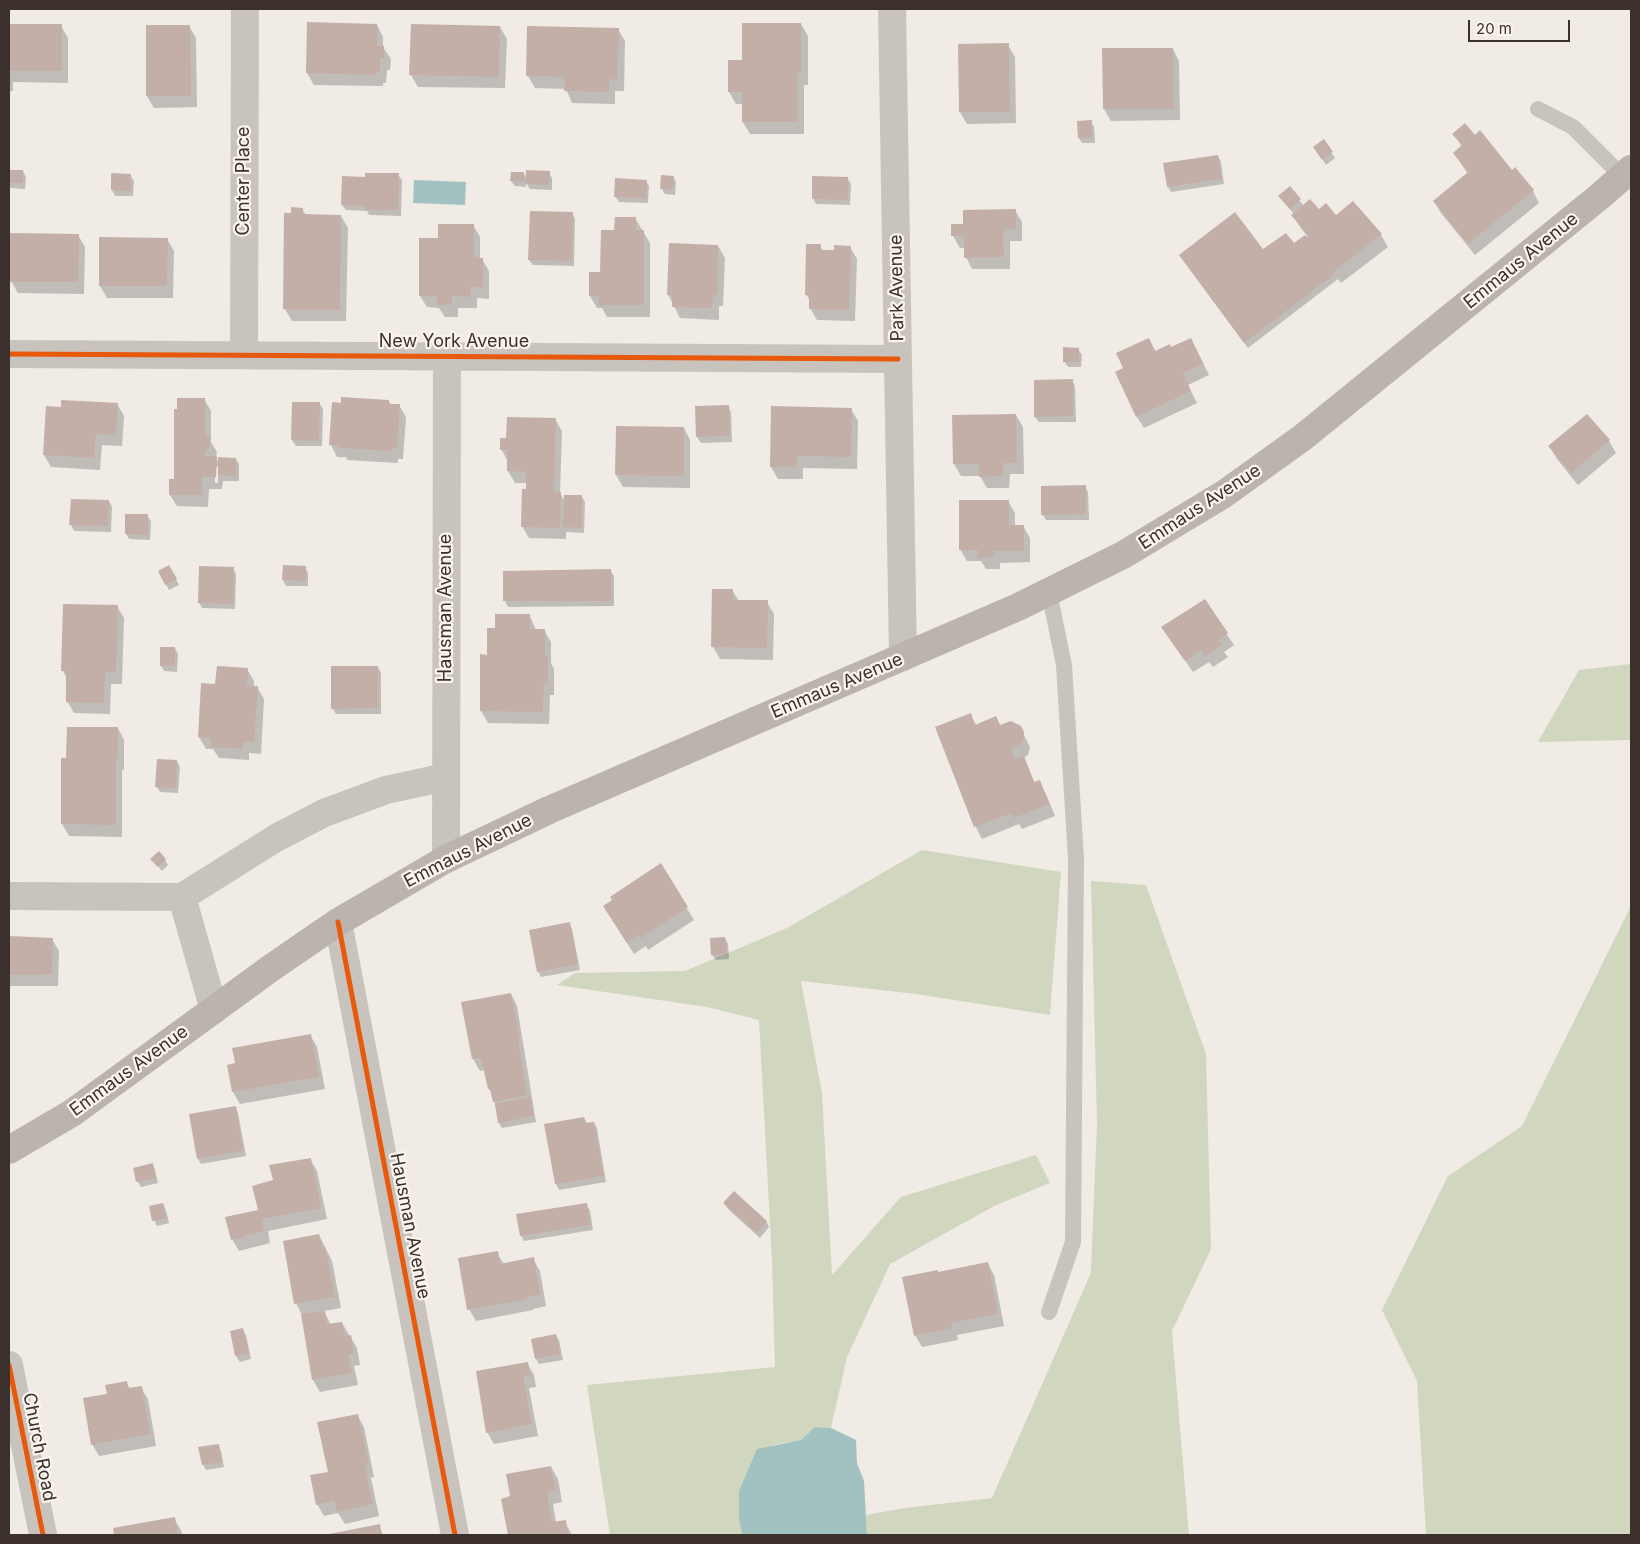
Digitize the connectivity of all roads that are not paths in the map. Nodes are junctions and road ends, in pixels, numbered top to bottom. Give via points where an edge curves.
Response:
1 (245, 9) edge
2 (892, 9) edge
3 (1538, 109) dead end
4 (1627, 173) edge
5 (9, 354) edge
6 (244, 354) junction
7 (447, 356) junction
8 (898, 359) junction
9 (1049, 592) junction
10 (903, 658) junction
11 (446, 777) junction
12 (446, 859) junction
13 (9, 896) edge
14 (182, 897) junction
15 (338, 922) junction
16 (214, 1010) junction
17 (9, 1150) edge
18 (1049, 1312) dead end
19 (9, 1364) edge
20 (43, 1535) edge
21 (455, 1535) edge

1 - 6 street, Center Place
2 - 8 street, Park Avenue
3 - 4 lane via 1573,127
4 - 9 main road, Emmaus Avenue via 1294,444 1224,494 1124,555
5 - 6 street, New York Avenue
6 - 7 street, New York Avenue
7 - 8 street, New York Avenue
7 - 11 street, Hausman Avenue
8 - 10 street, Park Avenue
9 - 10 main road, Emmaus Avenue
9 - 18 lane via 1064,665 1076,858 1073,1242
10 - 12 main road, Emmaus Avenue via 549,810
11 - 12 street, Hausman Avenue
11 - 14 street via 386,790 324,813 276,838
12 - 15 main road, Emmaus Avenue
13 - 14 street
14 - 16 street
15 - 16 main road, Emmaus Avenue
15 - 21 street, Hausman Avenue
16 - 17 main road, Emmaus Avenue via 72,1113
19 - 20 street, Church Road

